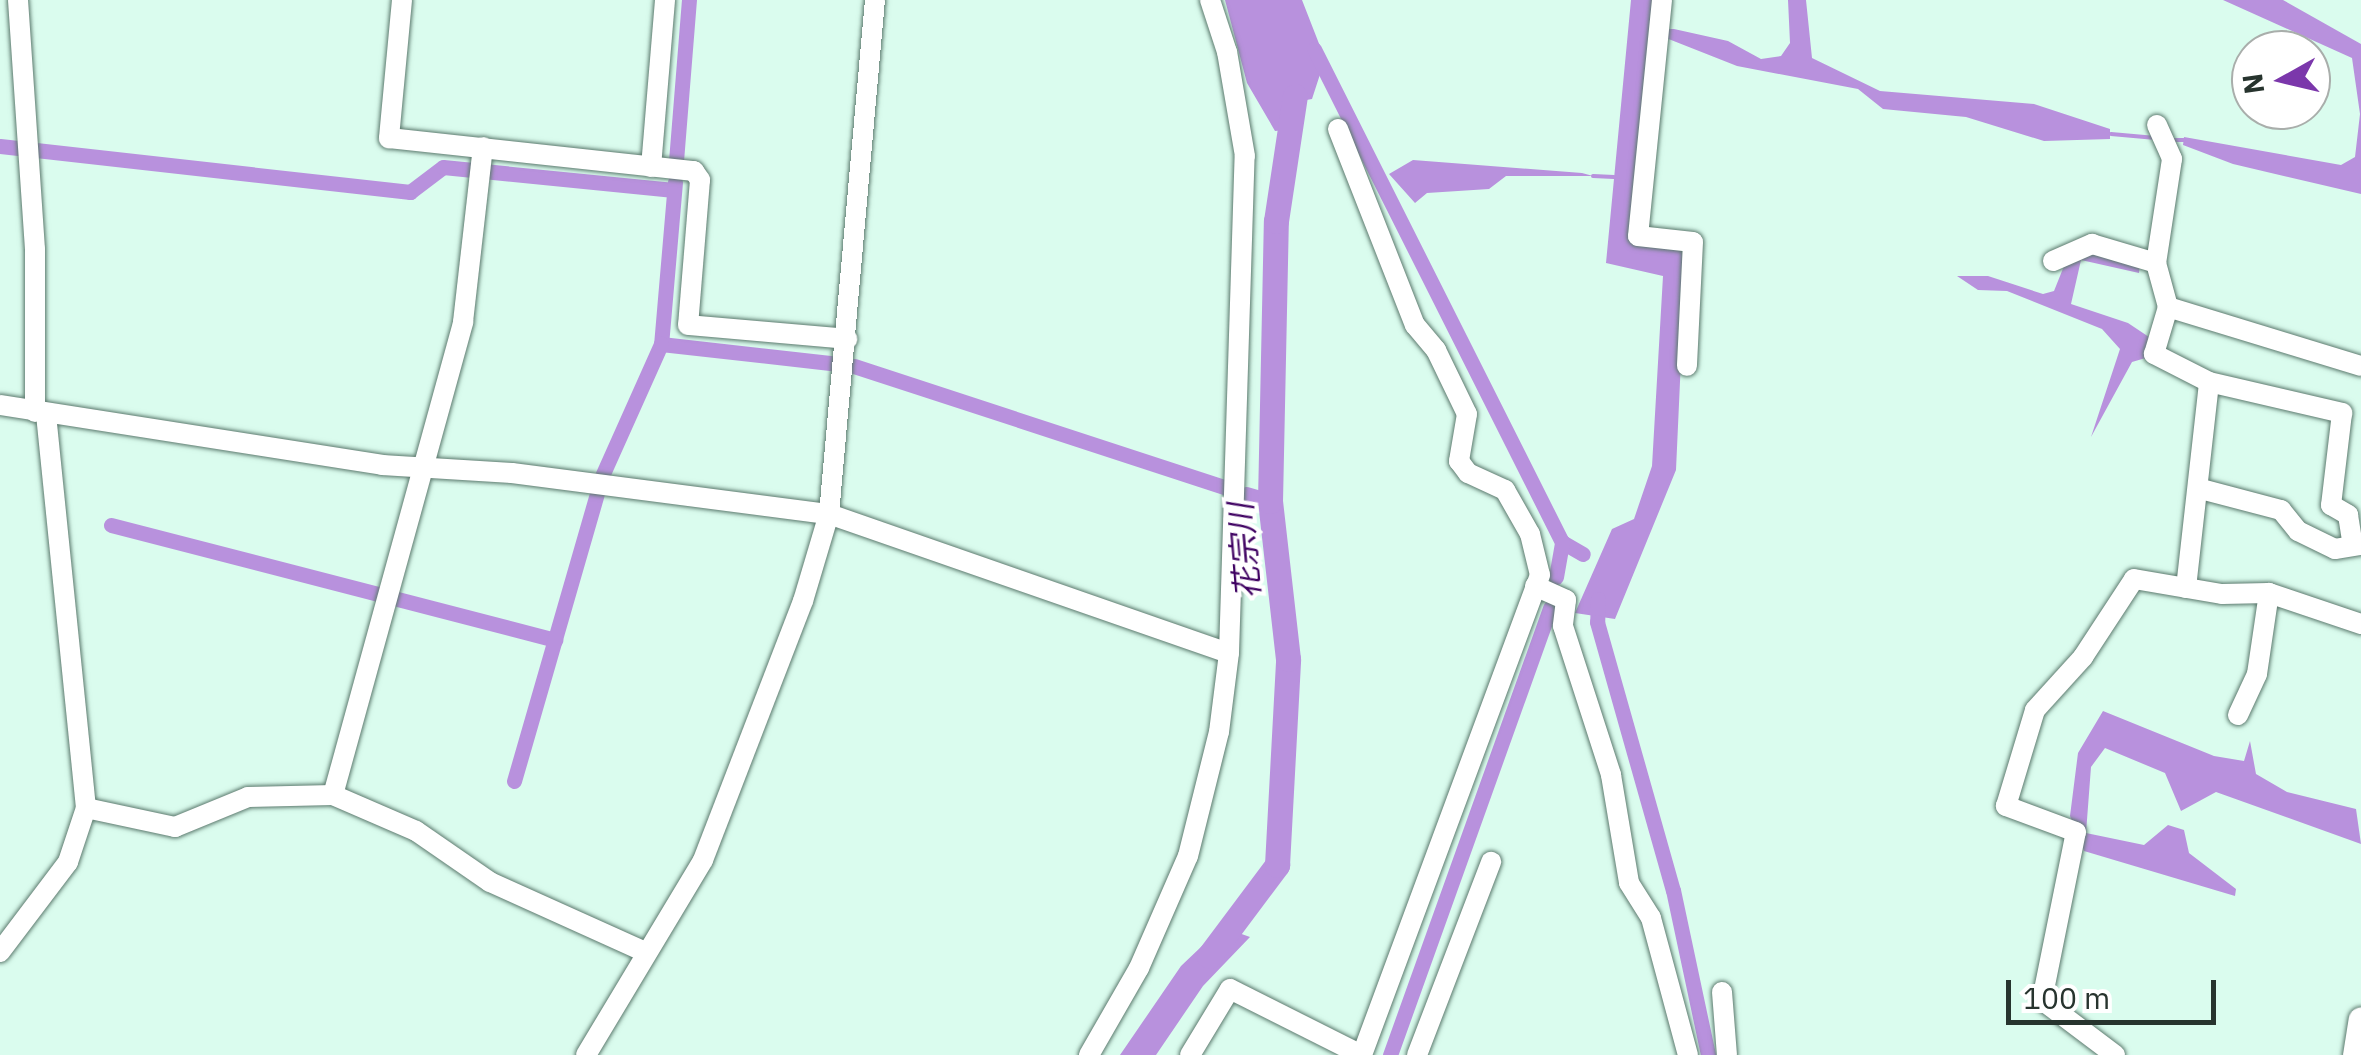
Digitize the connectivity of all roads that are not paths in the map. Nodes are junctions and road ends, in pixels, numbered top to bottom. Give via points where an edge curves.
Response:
1 (18, 0) edge
2 (402, 0) edge
3 (665, 0) edge
4 (875, 0) edge
5 (1210, 0) edge
6 (1662, 0) edge
7 (2157, 124) dead end
8 (1338, 129) dead end
9 (483, 147) junction
10 (651, 167) junction
11 (2053, 261) dead end
12 (2156, 263) junction
13 (2168, 306) junction
14 (847, 339) junction
15 (1687, 366) dead end
16 (2361, 366) edge
17 (2209, 382) junction
18 (0, 405) edge
19 (40, 414) junction
20 (428, 467) junction
21 (2201, 489) junction
22 (829, 514) junction
23 (2357, 545) edge
24 (1535, 586) junction
25 (2186, 588) junction
26 (2269, 593) junction
27 (2361, 624) edge
28 (1229, 653) junction
29 (2238, 714) dead end
30 (333, 796) junction
31 (86, 808) junction
32 (1491, 862) dead end
33 (0, 952) edge
34 (645, 952) junction
35 (1722, 992) dead end
36 (2361, 1019) edge
37 (588, 1054) edge
38 (1089, 1055) edge
39 (1190, 1055) edge
40 (1361, 1055) edge
41 (1418, 1055) edge
42 (1688, 1055) edge
43 (1727, 1055) edge
44 (2115, 1055) edge
45 (2355, 1055) edge

1 - 19 street
2 - 9 street via 389,138
3 - 10 street
4 - 14 street
5 - 28 street via 1227,52 1245,156
6 - 15 street via 1638,236 1693,242
7 - 12 street via 2172,175
8 - 24 street via 1415,325 1436,350 1467,414 1459,461 1468,473 1505,490 1517,507 1538,558
9 - 10 street
9 - 20 street via 470,288
10 - 14 street via 694,171 700,180 688,325
11 - 12 street via 2092,244
12 - 13 street
13 - 16 street
13 - 17 street via 2154,354
14 - 22 street
17 - 21 street
17 - 23 street via 2342,413 2331,506 2348,515
18 - 19 street
19 - 20 street
19 - 31 street
20 - 22 street
20 - 30 street
21 - 23 street via 2282,510 2298,531 2335,549
21 - 25 street
22 - 28 street
22 - 34 street via 803,601 703,860
24 - 40 street
24 - 42 street via 1566,600 1563,626 1611,775 1629,883 1652,918
25 - 26 street
25 - 44 street via 2140,578 2119,593 2084,657 2035,710 2006,806 2076,832 2042,1000
26 - 27 street
26 - 29 street via 2257,674
28 - 38 street via 1219,732 1188,856 1139,968
30 - 31 street via 248,796 174,827
30 - 34 street via 416,831 490,882
31 - 33 street via 68,862
32 - 41 street
34 - 37 street
35 - 43 street
36 - 45 main road
39 - 40 street via 1230,989

